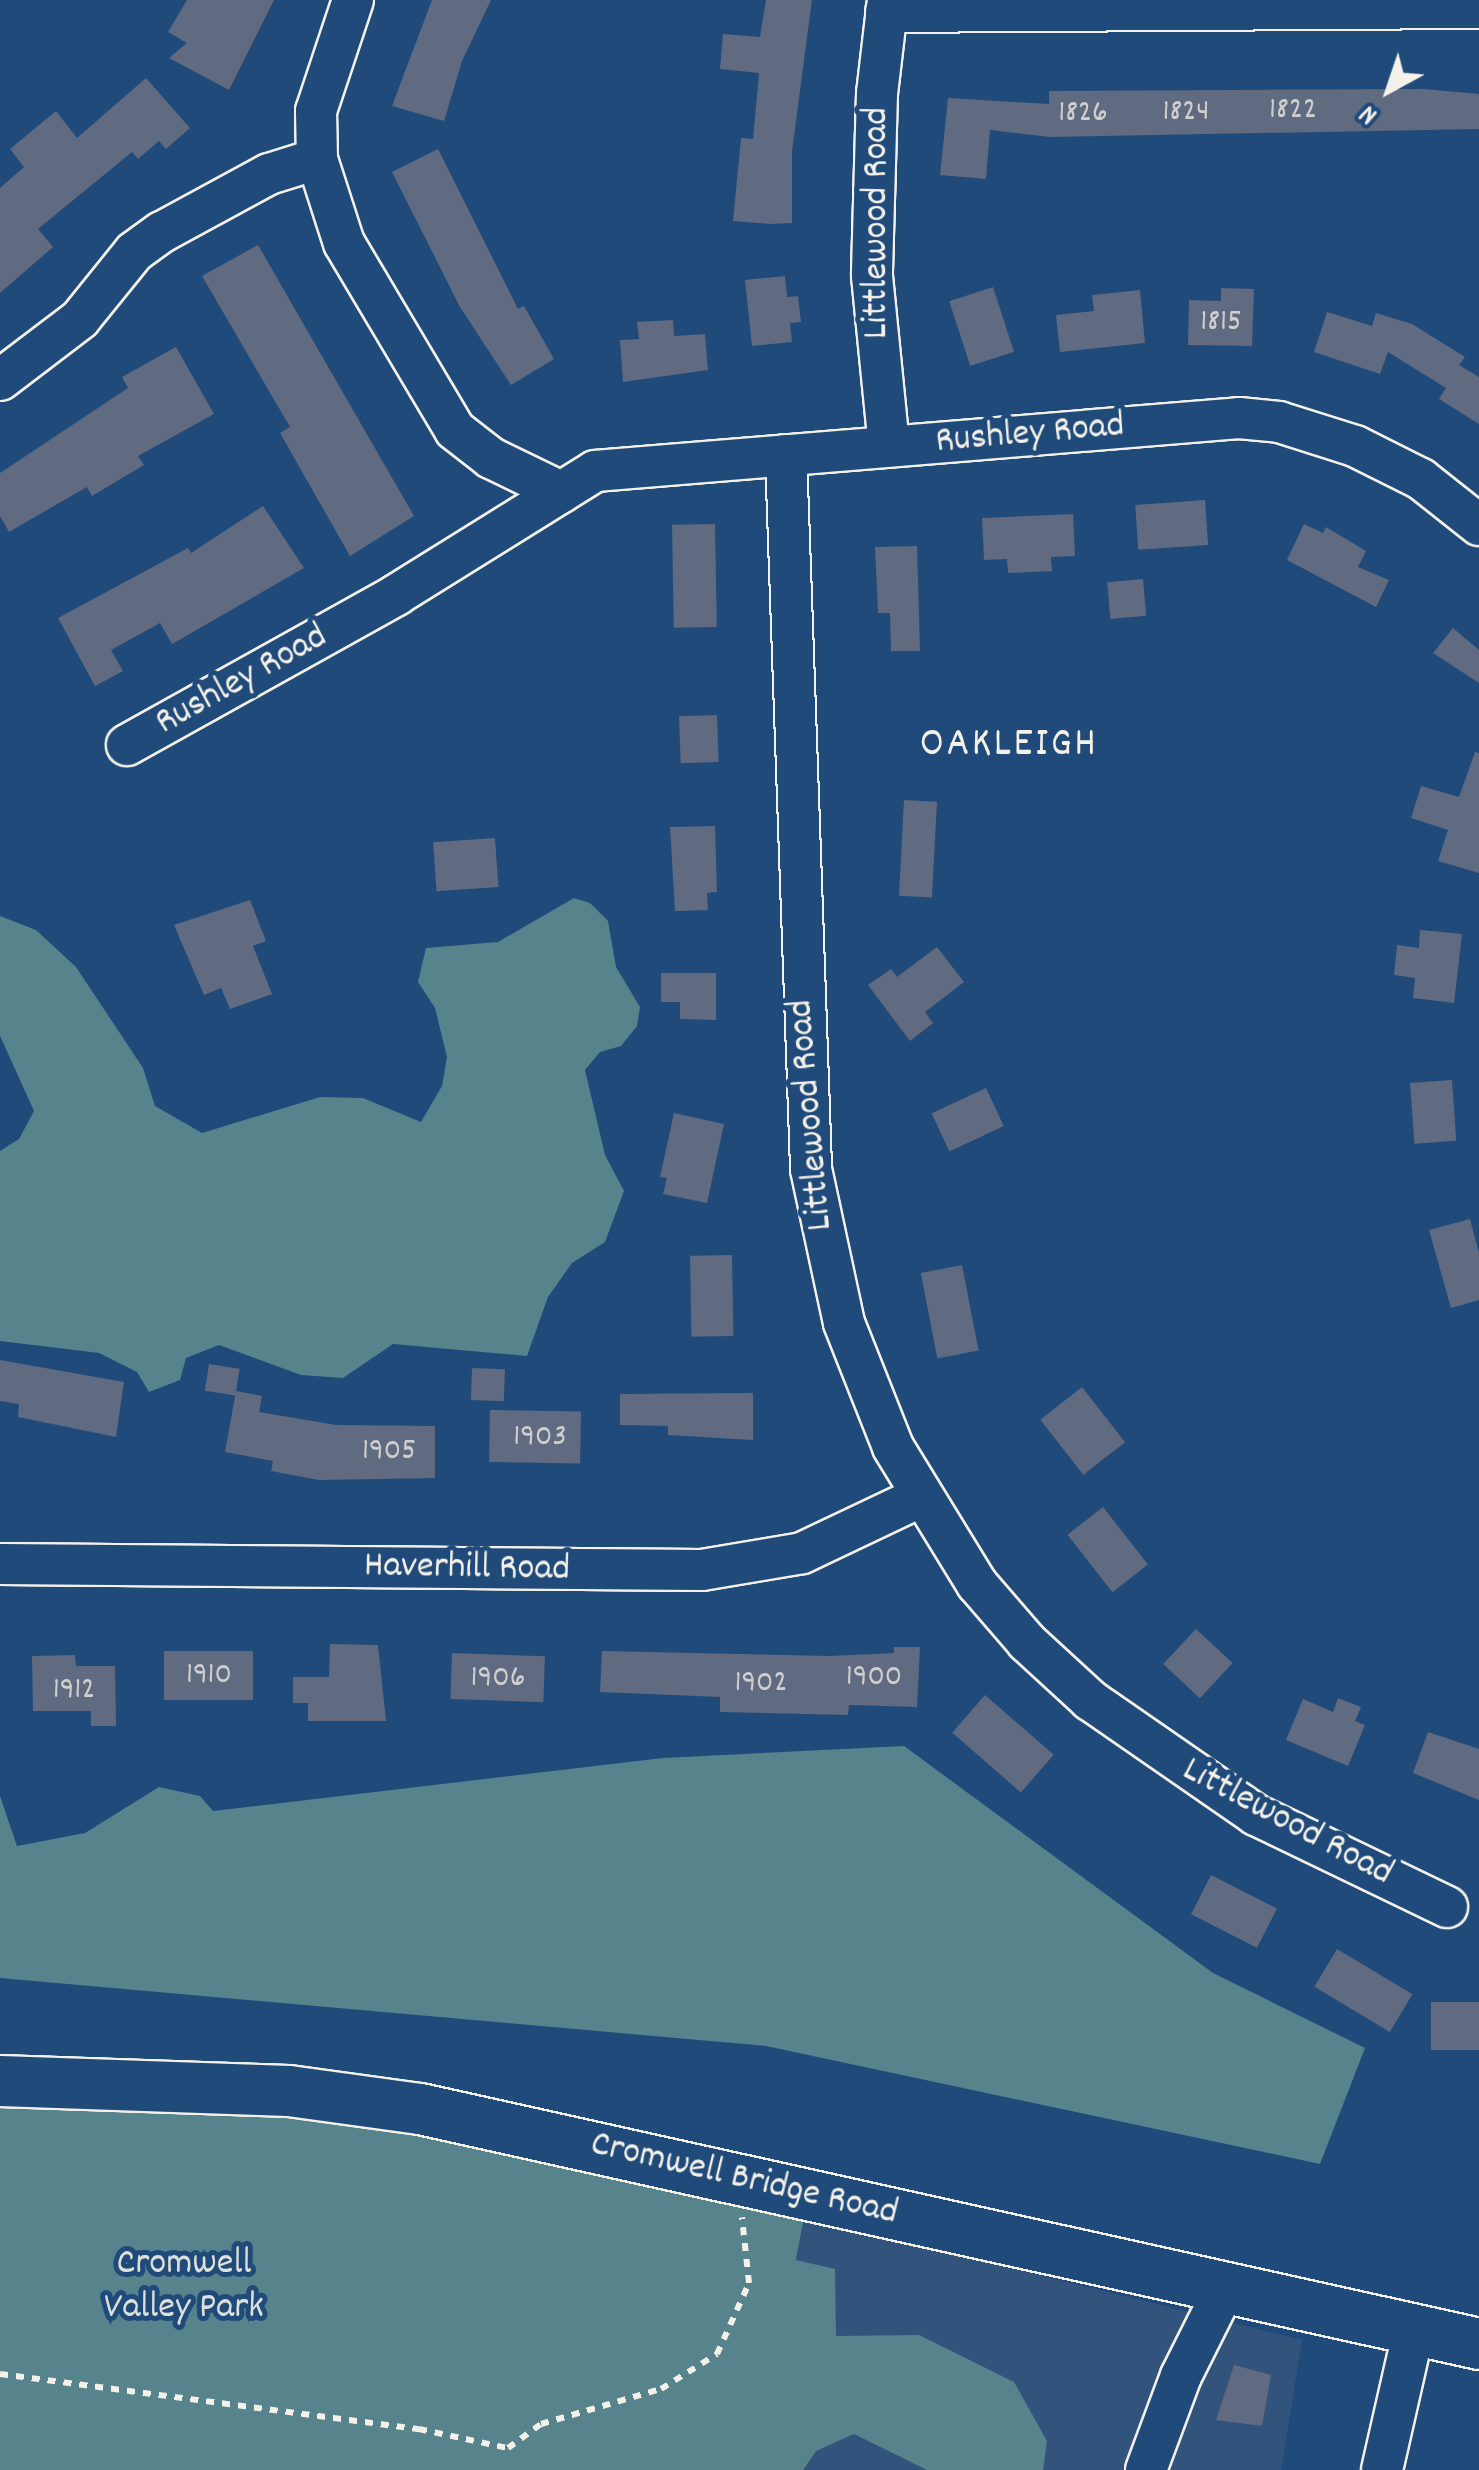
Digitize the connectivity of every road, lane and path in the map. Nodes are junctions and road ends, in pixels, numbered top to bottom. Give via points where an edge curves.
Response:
1 (353, 0) edge
2 (887, 6) edge
3 (1479, 8) edge
4 (317, 159) junction
5 (0, 380) edge
6 (889, 446) junction
7 (786, 454) junction
8 (561, 492) junction
9 (1479, 525) edge
10 (128, 745) dead end
11 (920, 1497) junction
12 (0, 1564) edge
13 (1447, 1907) dead end
14 (0, 2081) edge
15 (748, 2182) junction
16 (1225, 2288) junction
17 (1414, 2329) junction
18 (1479, 2344) edge
19 (0, 2374) edge
20 (1146, 2470) edge
21 (1382, 2470) edge

1 - 4 street via 316,111
2 - 3 street
2 - 6 street, Littlewood Road via 872,276
4 - 5 street via 269,174 162,232 134,252 80,319
4 - 8 street via 344,243 456,430 491,458
6 - 7 street, Rushley Road
6 - 9 street, Rushley Road via 1239,418 1279,422 1421,479
7 - 8 street, Rushley Road via 595,471
7 - 11 street, Littlewood Road via 811,1170 844,1323 892,1446
8 - 10 street, Rushley Road via 396,596
11 - 12 street, Haverhill Road via 802,1553 702,1570
11 - 13 street, Littlewood Road via 976,1584 1027,1642 1118,1722 1256,1815
14 - 15 main road, Cromwell Bridge Road via 175,2084 420,2108
15 - 16 main road, Cromwell Bridge Road
15 - 19 path via 742,2218 749,2283 717,2354 661,2389 541,2424 508,2448
16 - 17 main road, Cromwell Bridge Road
16 - 20 street via 1180,2376
17 - 18 main road, Cromwell Bridge Road
17 - 21 street

